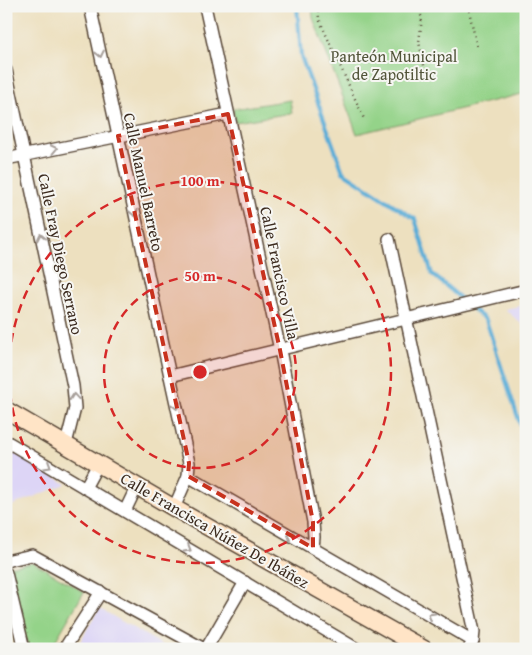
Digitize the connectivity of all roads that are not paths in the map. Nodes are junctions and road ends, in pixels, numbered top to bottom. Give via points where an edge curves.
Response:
1 (90, 6) edge
2 (205, 6) edge
3 (6, 70) edge
4 (228, 114) junction
5 (118, 136) junction
6 (24, 156) junction
7 (6, 159) edge
8 (389, 240) dead end
9 (526, 290) edge
10 (407, 319) junction
11 (280, 350) junction
12 (170, 376) junction
13 (6, 410) edge
14 (6, 441) edge
15 (66, 444) junction
16 (98, 464) junction
17 (188, 476) junction
18 (137, 486) junction
19 (85, 488) junction
20 (174, 508) junction
21 (125, 512) junction
22 (313, 548) junction
23 (6, 562) edge
24 (6, 573) edge
25 (245, 582) junction
26 (101, 592) junction
27 (471, 645) edge
28 (24, 649) edge
29 (61, 649) edge
30 (205, 649) edge
31 (357, 649) edge
32 (424, 649) edge

1 -> 5 street, Calle Manuel Barreto
2 - 4 street, Calle Francisco Villa
3 - 6 street, Calle Fray Diego Serrano
4 - 5 street
4 - 11 street, Calle Francisco Villa
6 -> 5 street
5 -> 12 street, Calle Manuel Barreto
6 - 7 street
15 -> 6 street, Calle Fray Diego Serrano via 75,408 73,386
8 - 10 street
9 - 10 street
10 - 11 street
10 - 27 street via 474,632
11 - 12 street
11 - 22 street, Calle Francisco Villa via 313,522
12 -> 17 street, Calle Manuel Barreto via 190,463
13 - 15 street, Calle Francisca Núñez De Ibáñez
14 -> 19 street, Calle Francisca Núñez De Ibáñez
15 - 16 street, Calle Francisca Núñez De Ibáñez
16 - 18 street, Calle Francisca Núñez De Ibáñez
16 - 19 street
17 - 20 street, Calle Manuel Barreto
22 -> 17 street
18 - 20 street, Calle Francisca Núñez De Ibáñez
18 - 21 street
19 - 21 street, Calle Francisca Núñez De Ibáñez
20 - 32 street, Calle Francisca Núñez De Ibáñez
21 -> 25 street, Calle Francisca Núñez De Ibáñez
27 -> 22 street
23 - 26 street via 32,556
24 - 28 street
25 - 30 street
25 - 31 street, Calle Francisca Núñez De Ibáñez
26 - 29 street
26 - 30 street

